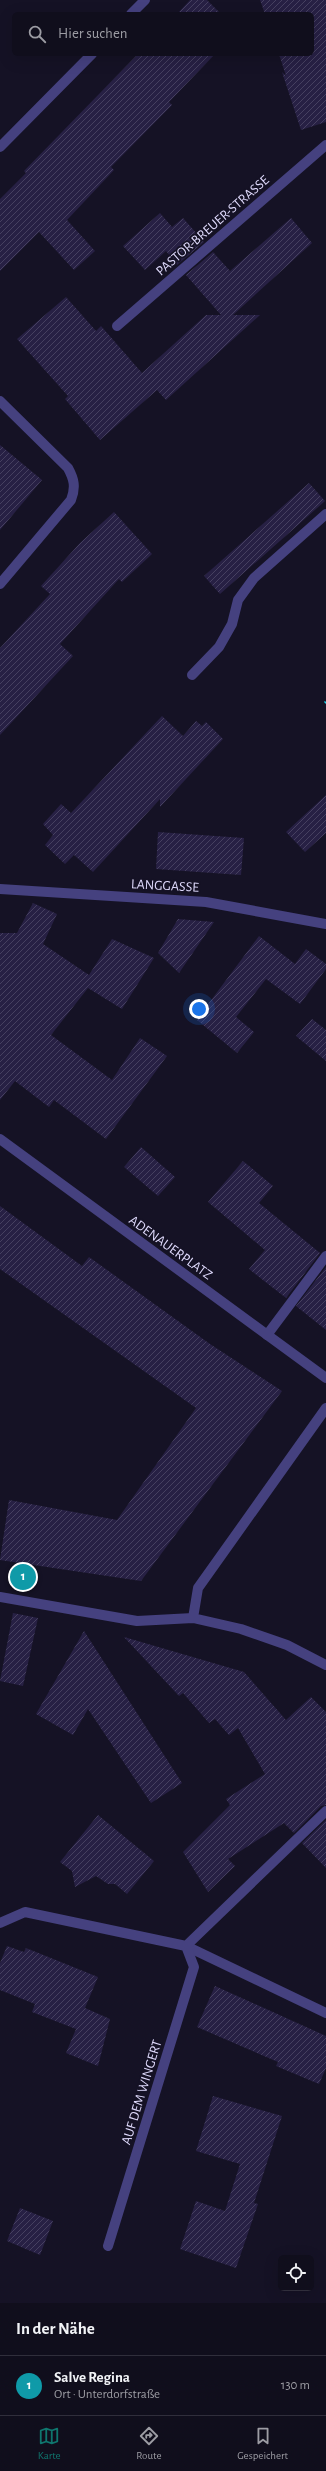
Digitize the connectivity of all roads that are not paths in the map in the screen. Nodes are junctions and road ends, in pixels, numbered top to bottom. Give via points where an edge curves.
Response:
1 (145, 0) edge
2 (133, 12) edge
3 (90, 56) edge
4 (326, 145) edge
5 (0, 147) edge
6 (117, 326) dead end
7 (0, 401) edge
8 (326, 514) edge
9 (0, 584) edge
10 (192, 675) dead end
11 (0, 889) edge
12 (326, 924) edge
13 (0, 1139) edge
14 (326, 1256) edge
15 (267, 1335) junction
16 (326, 1378) edge
17 (326, 1408) edge
18 (0, 1597) edge
19 (193, 1618) junction
20 (326, 1665) edge
21 (326, 1811) edge
22 (0, 1923) edge
23 (186, 1946) junction
24 (326, 2013) edge
25 (108, 2246) dead end

1 - 2 street
3 - 5 street
4 - 6 street, PASTOR-BREUER-STRASSE
7 - 9 street via 68,468 74,478 75,490 71,500
8 - 10 street via 254,578 238,600 232,624 219,647
11 - 12 street, LANGGASSE via 206,902
13 - 15 street, ADENAUERPLATZ
14 - 15 street
15 - 16 street, ADENAUERPLATZ
17 - 19 street via 198,1588
18 - 19 street via 137,1621
19 - 20 street via 240,1629 288,1645
21 - 23 street
22 - 23 street via 25,1912
23 - 24 street
23 - 25 street, AUF DEM WINGERT via 194,1967

